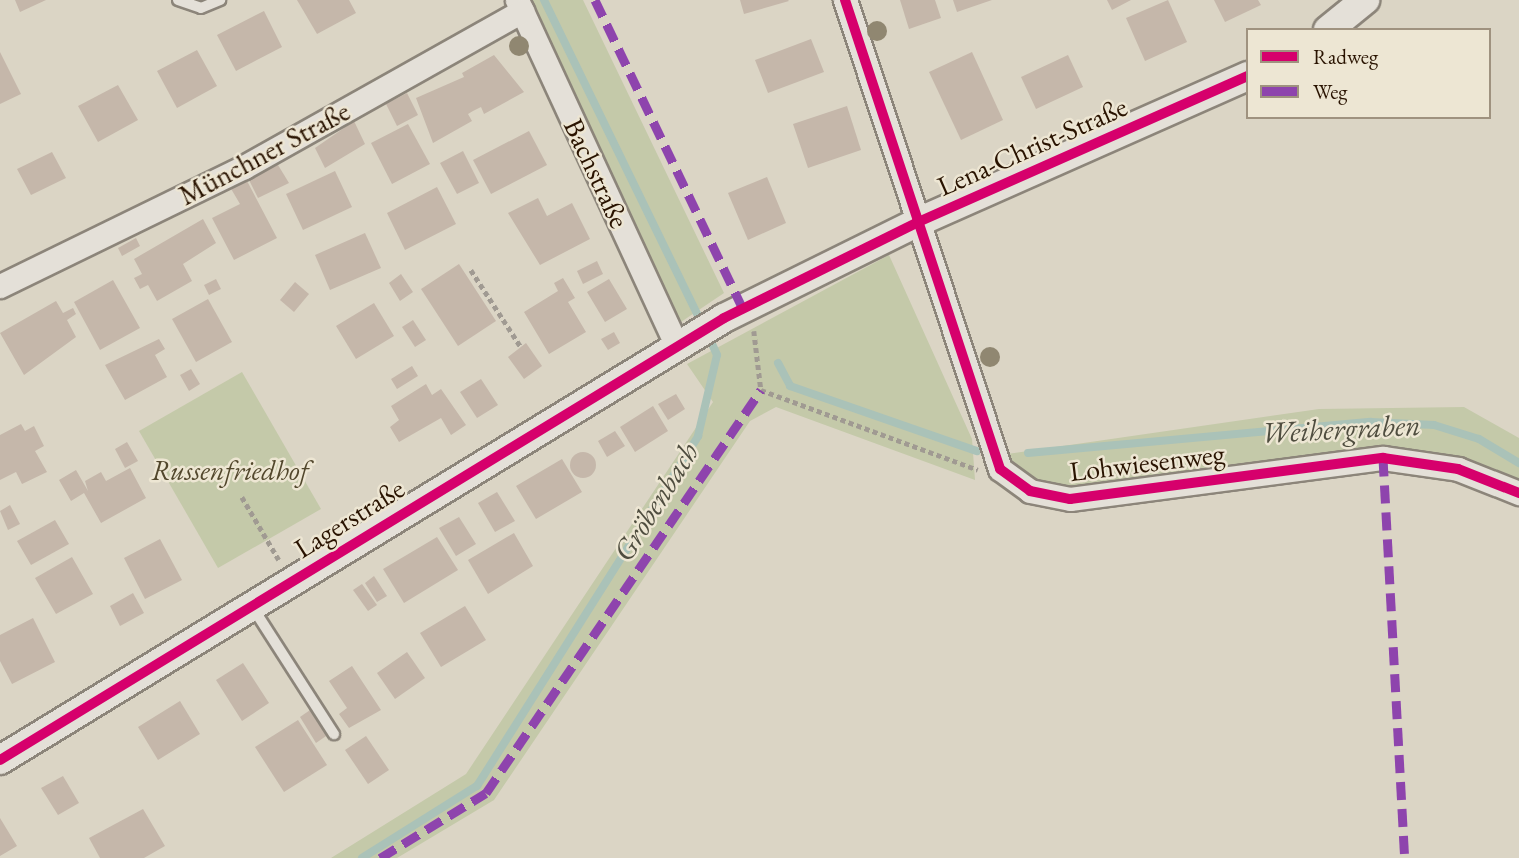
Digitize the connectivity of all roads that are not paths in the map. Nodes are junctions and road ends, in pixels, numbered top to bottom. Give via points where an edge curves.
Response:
1 (178, 0) edge
2 (220, 0) edge
3 (845, 0) edge
4 (1365, 0) edge
5 (519, 5) edge
6 (1330, 28) edge
7 (1246, 77) edge
8 (915, 223) junction
9 (0, 286) edge
10 (733, 313) joint
11 (685, 341) junction
12 (1519, 493) edge
13 (252, 605) junction
14 (334, 734) dead end
15 (0, 760) edge

1 - 2 lane via 201,8
3 - 8 street
4 - 6 street
5 - 9 street, Münchner Straße via 244,167
5 - 11 street, Bachstraße
7 - 8 street, Lena-Christ-Straße
8 - 10 street, Lena-Christ-Straße
8 - 12 street, Lohwiesenweg via 1000,469 1030,491 1070,499 1383,458 1458,468
10 - 11 street, Lagerstraße
11 - 13 street, Lagerstraße
13 - 14 lane
13 - 15 street, Lagerstraße

